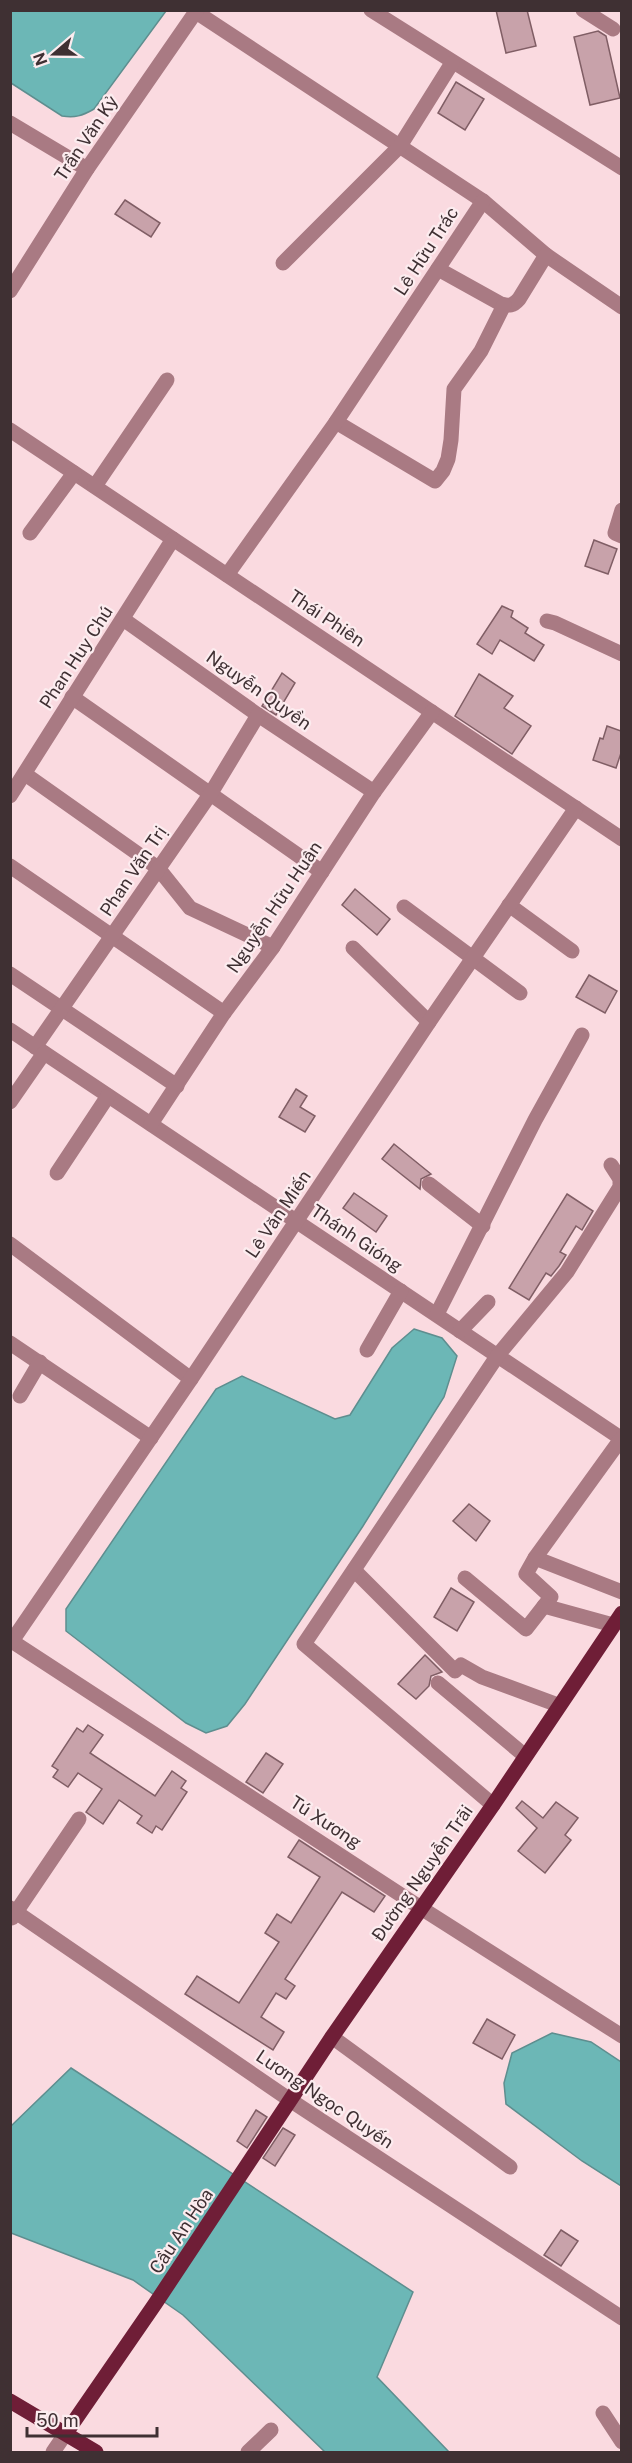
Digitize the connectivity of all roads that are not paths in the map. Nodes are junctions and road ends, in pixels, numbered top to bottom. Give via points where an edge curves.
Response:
1 (371, 10) edge
2 (584, 10) edge
3 (196, 11) edge
4 (613, 29) dead end
5 (452, 63) junction
6 (10, 123) edge
7 (400, 146) junction
8 (621, 168) edge
9 (87, 169) junction
10 (483, 201) junction
11 (546, 255) junction
12 (283, 263) dead end
13 (438, 269) junction
14 (10, 291) edge
15 (504, 305) junction
16 (621, 307) edge
17 (167, 380) dead end
18 (336, 422) junction
19 (10, 430) edge
20 (74, 473) junction
21 (95, 486) junction
22 (621, 510) edge
23 (30, 533) dead end
24 (621, 536) edge
25 (173, 539) junction
26 (227, 575) junction
27 (123, 619) junction
28 (547, 621) dead end
29 (621, 654) edge
30 (72, 697) junction
31 (432, 712) junction
32 (258, 715) junction
33 (25, 774) junction
34 (374, 792) junction
35 (212, 793) junction
36 (10, 795) edge
37 (576, 808) junction
38 (621, 839) edge
39 (10, 866) edge
40 (158, 868) junction
41 (322, 872) junction
42 (509, 905) junction
43 (404, 908) dead end
44 (112, 936) junction
45 (273, 946) junction
46 (352, 948) dead end
47 (572, 951) dead end
48 (472, 958) junction
49 (10, 974) edge
50 (520, 993) dead end
51 (61, 1009) junction
52 (224, 1013) junction
53 (429, 1022) junction
54 (10, 1030) edge
55 (582, 1035) dead end
56 (39, 1050) junction
57 (177, 1086) junction
58 (108, 1096) junction
59 (10, 1102) edge
60 (151, 1124) junction
61 (611, 1165) dead end
62 (57, 1173) dead end
63 (429, 1184) dead end
64 (296, 1222) junction
65 (483, 1226) junction
66 (10, 1244) edge
67 (402, 1292) junction
68 (488, 1302) dead end
69 (437, 1314) junction
70 (460, 1331) junction
71 (10, 1343) edge
72 (367, 1350) dead end
73 (498, 1355) junction
74 (40, 1362) junction
75 (191, 1379) junction
76 (20, 1396) dead end
77 (151, 1438) junction
78 (621, 1439) edge
79 (535, 1558) junction
80 (354, 1570) junction
81 (465, 1578) dead end
82 (621, 1592) edge
83 (544, 1606) junction
84 (617, 1619) edge
85 (11, 1640) edge
86 (438, 1683) dead end
87 (558, 1705) junction
88 (524, 1755) junction
89 (493, 1805) junction
90 (78, 1819) dead end
91 (421, 1908) junction
92 (12, 1913) edge
93 (621, 2036) edge
94 (332, 2037) junction
95 (290, 2100) junction
96 (254, 2156) joint
97 (510, 2167) dead end
98 (621, 2318) edge
99 (10, 2401) edge
100 (603, 2413) dead end
101 (271, 2430) dead end
102 (66, 2433) junction
103 (621, 2442) edge
104 (52, 2452) edge
105 (96, 2452) edge
106 (248, 2452) edge

1 - 5 street
2 - 4 street
3 - 7 street, Lê Hữu Trác
3 - 9 street, Trần Văn Kỷ
5 - 7 street
5 - 8 street
6 - 9 street
7 - 10 street, Lê Hữu Trác
7 - 12 street
9 - 14 street, Trần Văn Kỷ
10 - 11 street
10 - 13 street, Lê Hữu Trác
11 - 15 street via 519,300 514,305
11 - 16 street
13 - 15 street
13 - 18 street, Lê Hữu Trác
15 - 18 street via 481,351 454,389 448,459 435,481
17 - 21 street
18 - 26 street, Lê Hữu Trác
19 - 20 street, Thái Phiên
20 - 21 street, Thái Phiên
20 - 23 street
21 - 25 street, Thái Phiên
22 - 24 street via 615,533
25 - 26 street, Thái Phiên
25 - 27 street, Phan Huy Chú
26 - 31 street, Thái Phiên
27 - 30 street, Phan Huy Chú
27 - 32 street, Nguyễn Quyền
28 - 29 street
30 - 33 street, Phan Huy Chú
30 - 35 street
31 - 34 street, Nguyễn Hữu Huân
31 - 37 street, Thái Phiên
32 - 34 street, Nguyễn Quyền
32 - 35 street, Phan Văn Trị
33 - 36 street, Phan Huy Chú
33 - 40 street
34 - 41 street, Nguyễn Hữu Huân
35 - 40 street, Phan Văn Trị
35 - 41 street
37 - 38 street, Thái Phiên
37 - 42 street, Lê Văn Miến
39 - 44 street
40 - 44 street, Phan Văn Trị
40 - 45 street via 190,908
41 - 45 street, Nguyễn Hữu Huân
42 - 47 street
42 - 48 street, Lê Văn Miến
43 - 48 street
44 - 51 street, Phan Văn Trị
44 - 52 street
45 - 52 street, Nguyễn Hữu Huân
46 - 53 street
48 - 50 street
48 - 53 street, Lê Văn Miến
49 - 51 street
51 - 56 street, Phan Văn Trị
51 - 57 street
52 - 57 street, Nguyễn Hữu Huân
53 - 64 street, Lê Văn Miến
54 - 56 street, Thánh Gióng
55 - 65 street
56 - 58 street, Thánh Gióng
56 - 59 street, Phan Văn Trị
57 - 60 street, Nguyễn Hữu Huân
58 - 60 street, Thánh Gióng
58 - 62 street
60 - 64 street, Thánh Gióng
61 - 73 street via 620,1186 567,1272
63 - 65 street
64 - 67 street, Thánh Gióng
64 - 75 street, Lê Văn Miến
65 - 69 street
66 - 75 street
67 - 69 street, Thánh Gióng
67 - 72 street
68 - 70 street
69 - 70 street, Thánh Gióng
70 - 73 street, Thánh Gióng
71 - 74 street
73 - 78 street, Thánh Gióng
73 - 80 street
74 - 76 street
74 - 77 street
75 - 77 street, Lê Văn Miến
77 - 85 street, Lê Văn Miến
78 - 79 street
79 - 82 street
79 - 83 street via 526,1574 551,1597
80 - 87 street via 455,1671 461,1665 482,1677
80 - 89 street via 304,1644
81 - 83 street via 526,1629
83 - 84 street
84 - 87 main road, Đường Nguyễn Trãi
85 - 91 street, Tú Xương
86 - 88 street
87 - 88 main road, Đường Nguyễn Trãi
88 - 89 main road, Đường Nguyễn Trãi
89 - 91 main road, Đường Nguyễn Trãi
90 - 92 street
91 - 93 street, Tú Xương
91 - 94 main road, Đường Nguyễn Trãi
92 - 95 street, Lương Ngọc Quyến
94 - 95 main road, Đường Nguyễn Trãi
94 - 97 street
95 - 96 main road, Đường Nguyễn Trãi
95 - 98 street, Lương Ngọc Quyến
96 - 102 main road, Cầu An Hòa
99 - 102 main road
100 - 103 street
101 - 106 street
102 - 104 street
102 - 105 main road

